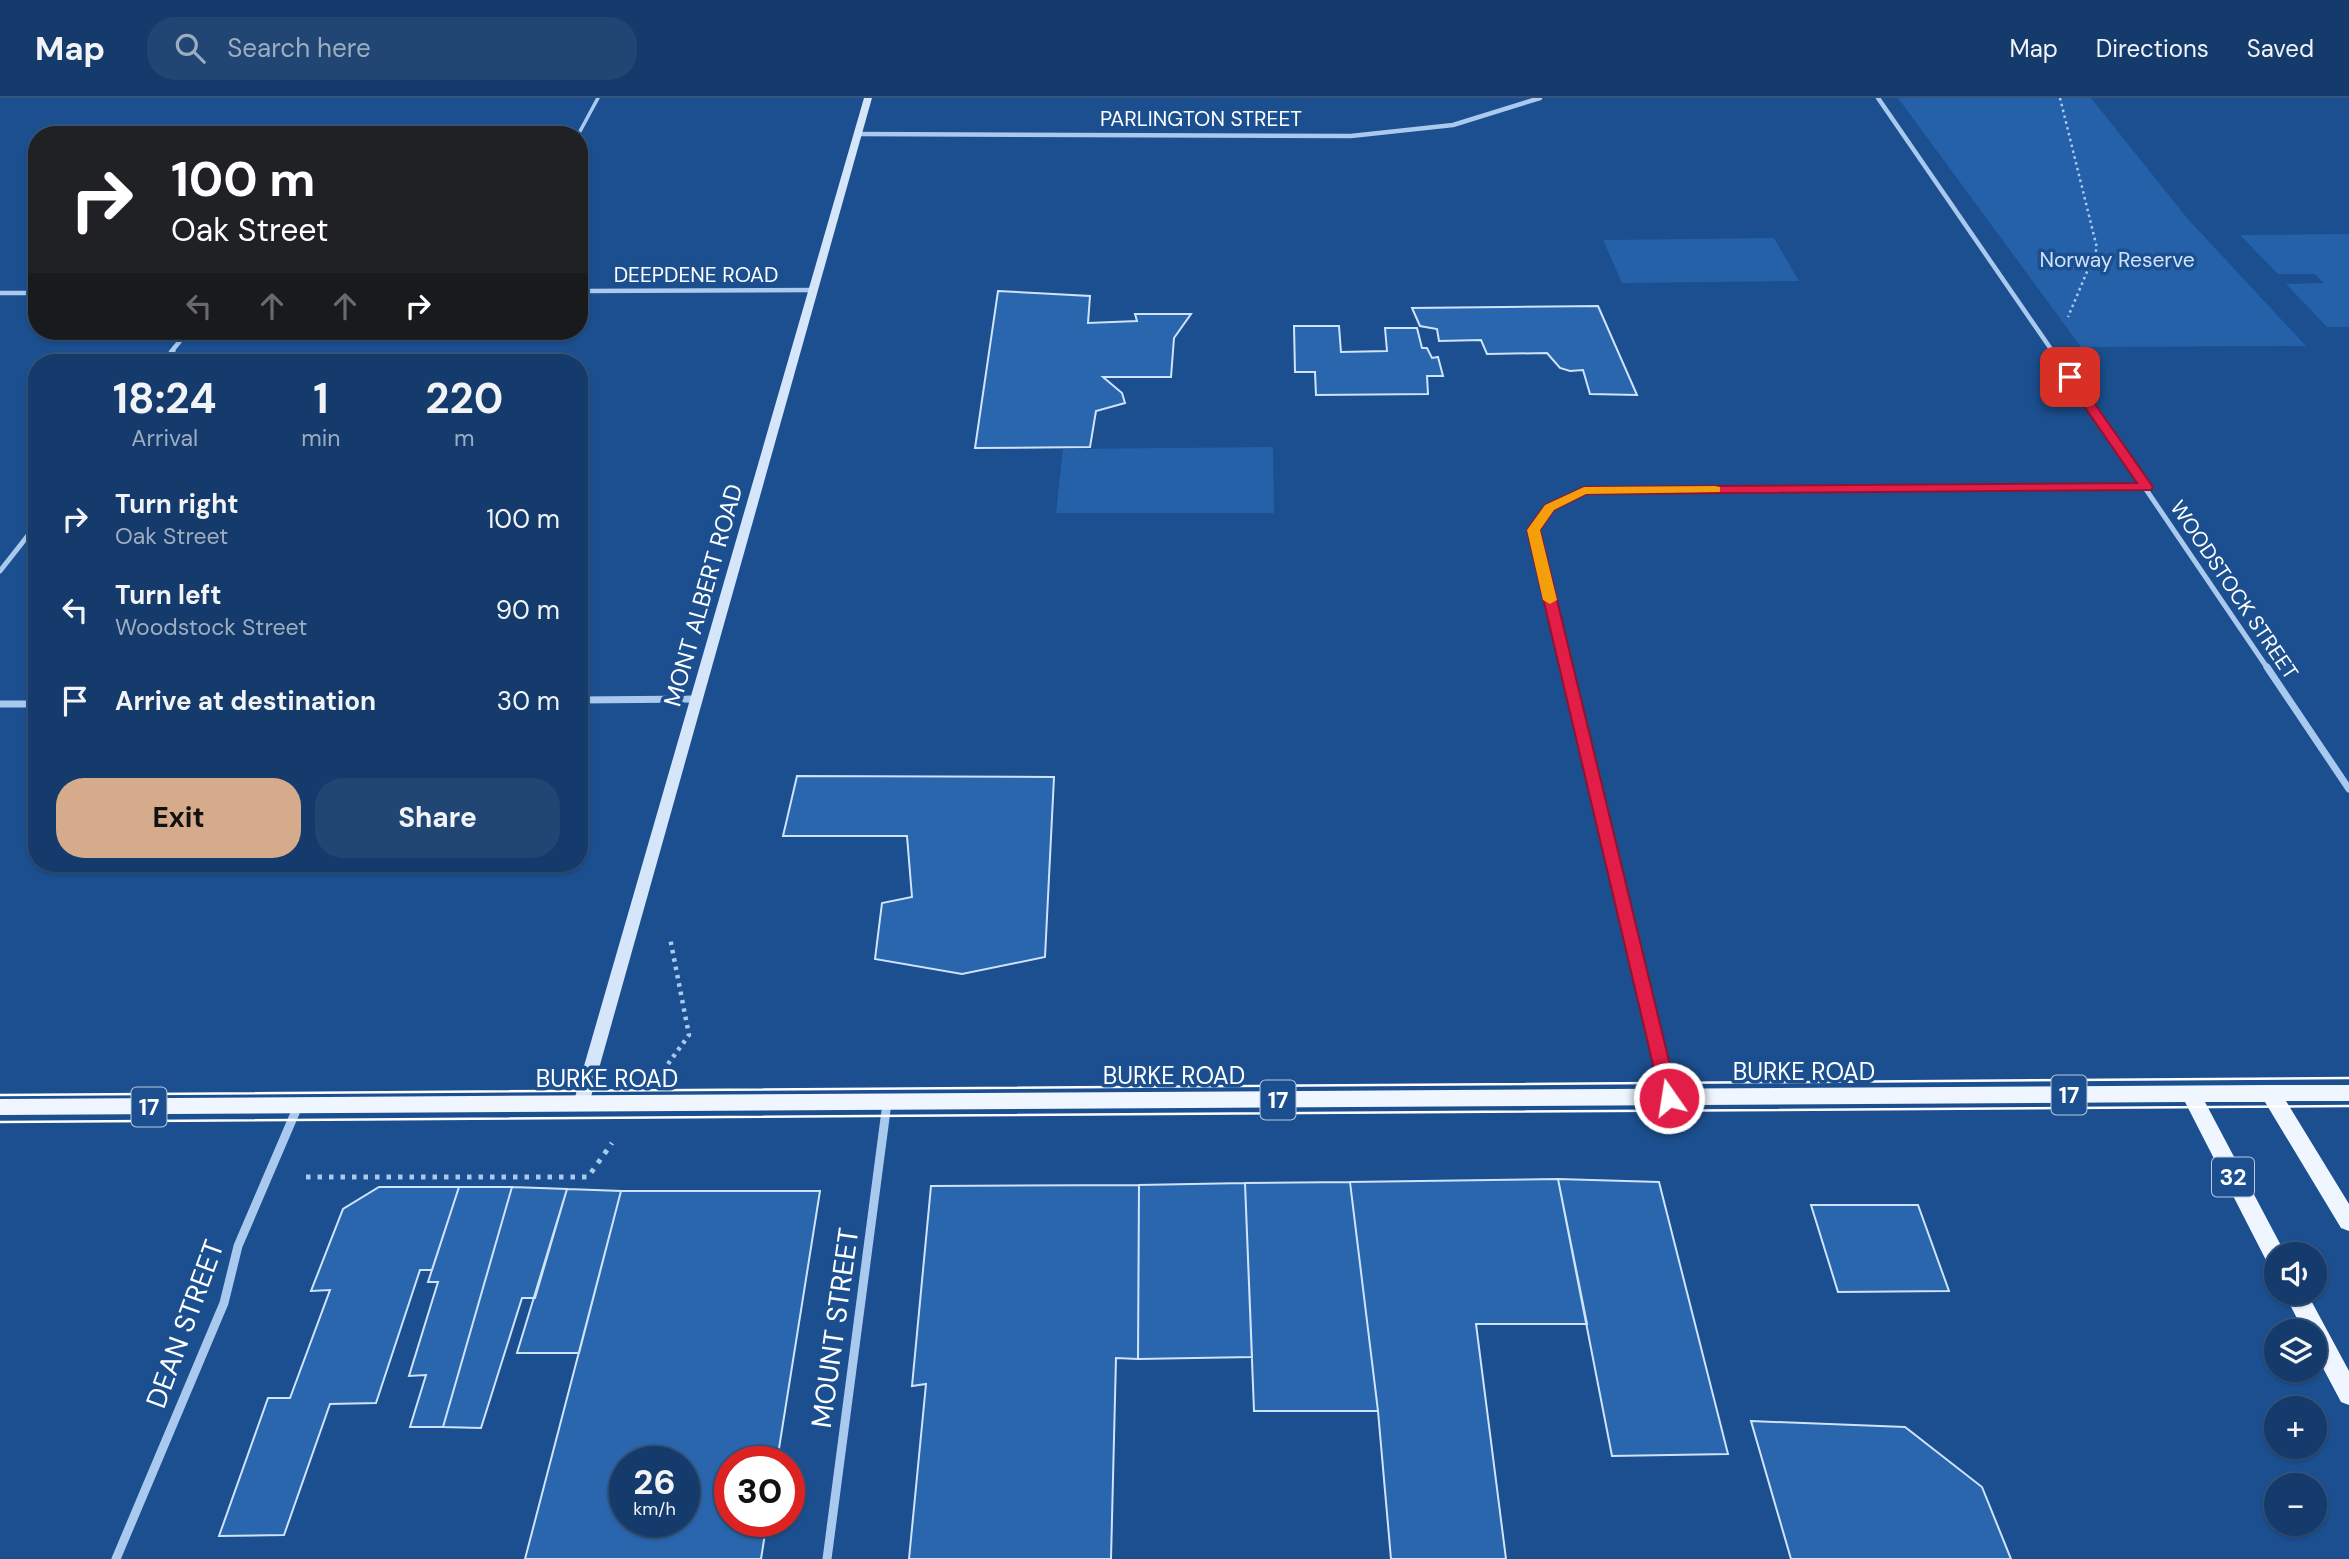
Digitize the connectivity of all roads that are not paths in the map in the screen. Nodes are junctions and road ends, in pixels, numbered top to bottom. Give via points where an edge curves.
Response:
1 (598, 98) edge
2 (868, 98) edge
3 (1540, 98) edge
4 (1878, 98) edge
5 (583, 126) edge
6 (858, 134) junction
7 (813, 290) junction
8 (588, 291) edge
9 (0, 293) edge
10 (28, 293) edge
11 (181, 340) edge
12 (169, 354) edge
13 (2146, 487) junction
14 (28, 535) edge
15 (0, 571) edge
16 (698, 699) junction
17 (588, 700) edge
18 (0, 704) edge
19 (28, 704) edge
20 (2349, 789) edge
21 (2271, 1093) junction
22 (2349, 1093) edge
23 (2191, 1094) junction
24 (1669, 1098) junction
25 (887, 1102) junction
26 (582, 1104) junction
27 (298, 1106) junction
28 (0, 1107) edge
29 (2349, 1222) edge
30 (2268, 1242) edge
31 (2301, 1305) edge
32 (2349, 1394) edge
33 (116, 1559) edge
34 (827, 1559) edge

1 - 5 lane
2 - 6 main road, MONT ALBERT ROAD
3 - 6 street, PARLINGTON STREET via 1453,125 1351,136
4 - 13 street, WOODSTOCK STREET
6 - 7 main road, MONT ALBERT ROAD
7 - 8 street, DEEPDENE ROAD
7 - 16 main road, MONT ALBERT ROAD
9 - 10 street
11 - 12 street
13 - 20 street, WOODSTOCK STREET
13 - 24 street via 1584,491 1549,508 1533,530
14 - 15 street
16 - 17 street
16 - 26 main road, MONT ALBERT ROAD
18 - 19 street
21 - 22 main road, BURKE ROAD / 17
21 - 23 main road, BURKE ROAD / 17
21 - 29 main road
23 - 24 main road, BURKE ROAD / 17
23 - 30 main road, 32
24 - 25 main road, BURKE ROAD / 17
25 - 26 main road, BURKE ROAD / 17
25 - 34 street, MOUNT STREET
26 - 27 main road, BURKE ROAD / 17
27 - 28 main road, BURKE ROAD / 17
27 - 33 street, DEAN STREET via 238,1246 224,1303
31 - 32 main road

